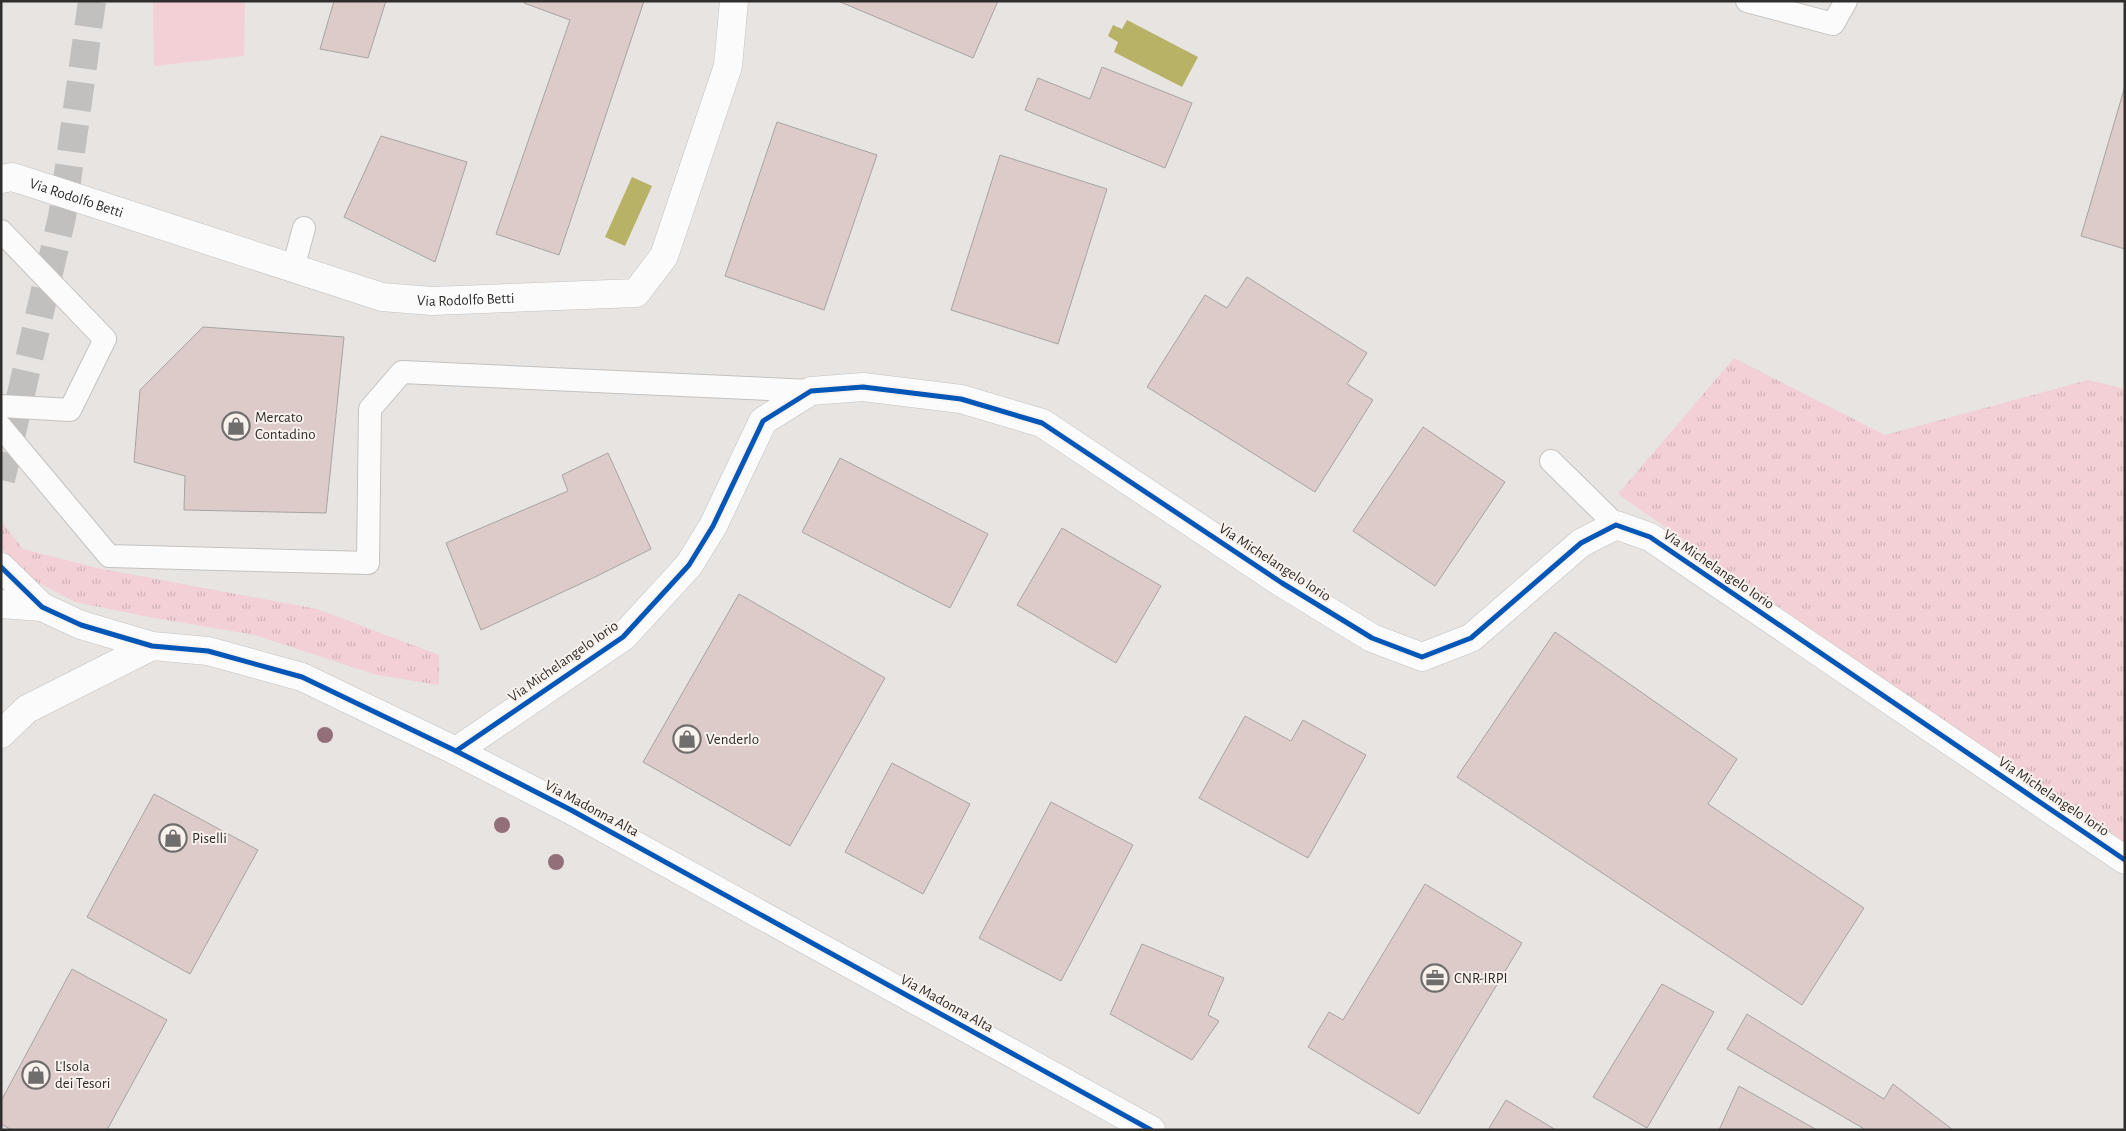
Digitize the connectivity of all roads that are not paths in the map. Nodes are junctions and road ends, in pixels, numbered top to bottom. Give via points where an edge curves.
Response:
1 (734, 1) edge
2 (1747, 1) edge
3 (1846, 1) edge
4 (1, 179) edge
5 (304, 228) dead end
6 (1, 231) edge
7 (294, 268) junction
8 (811, 391) junction
9 (1, 406) edge
10 (1, 427) edge
11 (1551, 461) dead end
12 (1616, 524) junction
13 (1, 567) edge
14 (1, 604) edge
15 (42, 607) junction
16 (152, 646) junction
17 (14, 707) edge
18 (1, 734) edge
19 (456, 751) junction
20 (2125, 860) edge
21 (1151, 1130) edge

1 - 7 street, Via Rodolfo Betti via 728,66 722,84 664,256 636,293 432,301 382,297
2 - 3 lane via 1833,24
4 - 7 street, Via Rodolfo Betti via 12,177 22,180
5 - 7 lane
6 - 9 lane via 105,339 70,410
8 - 10 lane via 402,372 370,409 368,563 108,556
8 - 12 street, Via Michelangelo Iorio via 863,387 961,399 1042,422 1290,588 1372,638 1422,657 1471,638 1581,543
8 - 19 street, Via Michelangelo Iorio via 763,421 714,526 689,565 623,637
11 - 12 lane
12 - 20 street, Via Michelangelo Iorio via 1650,537
13 - 15 street, Via Madonna Alta
14 - 15 street, Via Madonna Alta
15 - 16 street, Via Madonna Alta via 82,625
16 - 17 street
16 - 19 street, Via Madonna Alta via 208,651 302,677
17 - 18 street
19 - 21 street, Via Madonna Alta via 580,815

